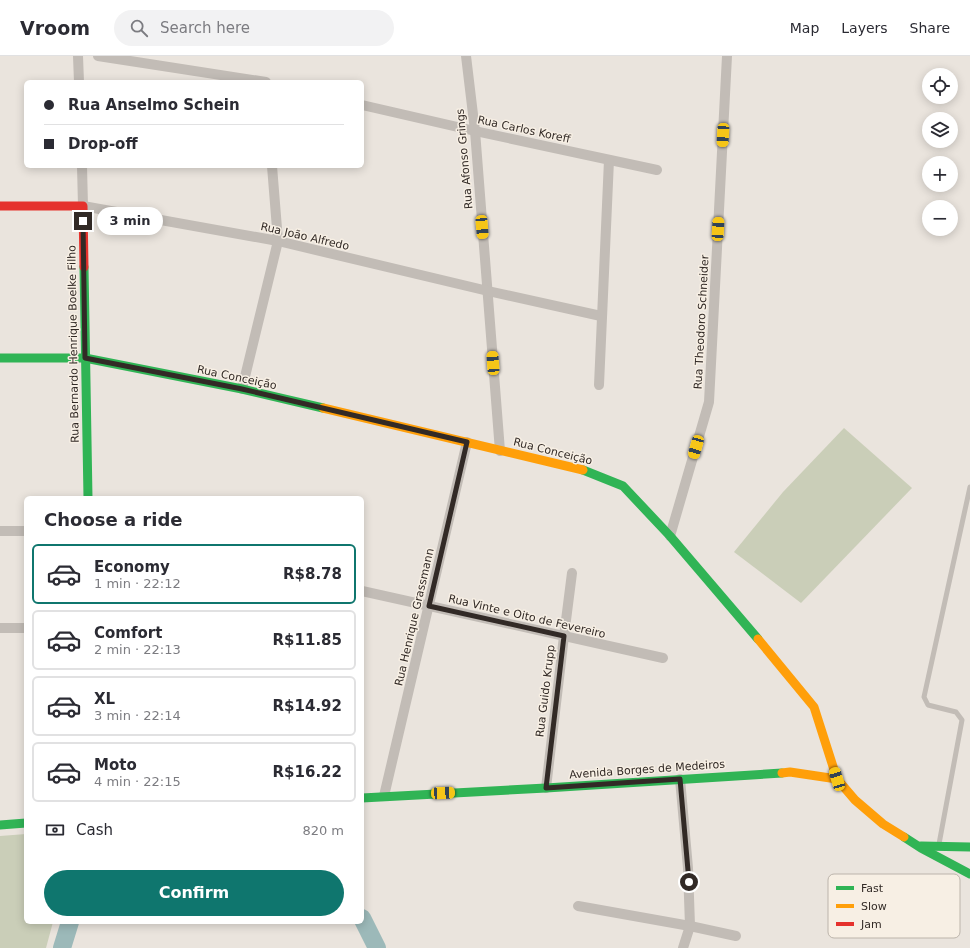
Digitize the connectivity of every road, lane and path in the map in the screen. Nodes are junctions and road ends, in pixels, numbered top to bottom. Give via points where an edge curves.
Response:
1 (78, 56) edge
2 (98, 56) edge
3 (466, 56) edge
4 (727, 56) edge
5 (141, 59) edge
6 (79, 80) edge
7 (255, 80) edge
8 (364, 105) edge
9 (475, 132) junction
10 (609, 160) junction
11 (82, 168) edge
12 (272, 168) edge
13 (657, 170) dead end
14 (0, 206) edge
15 (83, 206) junction
16 (278, 241) junction
17 (488, 291) junction
18 (601, 316) junction
19 (0, 358) edge
20 (85, 358) junction
21 (599, 385) dead end
22 (242, 389) junction
23 (467, 442) junction
24 (500, 451) junction
25 (970, 487) edge
26 (88, 496) edge
27 (0, 530) edge
28 (24, 531) edge
29 (670, 536) junction
30 (572, 573) dead end
31 (364, 591) edge
32 (429, 606) junction
33 (0, 628) edge
34 (24, 628) edge
35 (564, 636) junction
36 (663, 658) dead end
37 (680, 779) junction
38 (837, 779) junction
39 (546, 788) junction
40 (384, 796) junction
41 (364, 798) edge
42 (24, 823) edge
43 (0, 825) edge
44 (916, 845) junction
45 (938, 847) junction
46 (970, 847) edge
47 (970, 874) edge
48 (578, 906) dead end
49 (690, 926) junction
50 (736, 936) dead end
51 (683, 948) edge

1 - 6 street
2 - 5 street
3 - 9 street, Rua Afonso Grings
4 - 29 street, Rua Theodoro Schneider via 710,402
5 - 7 street
8 - 9 street, Rua Carlos Koreff
9 - 10 street, Rua Carlos Koreff
9 - 17 street, Rua Afonso Grings
10 - 13 street, Rua Carlos Koreff
10 - 18 street
11 - 15 street, Rua Bernardo Henrique Boelke Filho
12 - 16 street
14 - 15 main road, Rua João Alfredo
15 - 16 street, Rua João Alfredo
15 - 20 main road, Rua Bernardo Henrique Boelke Filho
16 - 17 street, Rua João Alfredo
16 - 22 street
17 - 18 street, Rua João Alfredo
17 - 24 street, Rua Afonso Grings
18 - 21 street
19 - 20 main road, Rua Conceição
20 - 22 main road, Rua Conceição
20 - 26 main road, Rua Bernardo Henrique Boelke Filho
22 - 23 main road, Rua Conceição
23 - 24 main road, Rua Conceição
23 - 32 street, Rua Henrique Grassmann
24 - 29 main road, Rua Conceição via 586,470 622,486
25 - 45 lane via 924,697 928,706 956,712 962,720
27 - 28 street
29 - 38 main road, Rua Conceição via 814,707
30 - 35 street, Rua Guido Krupp
31 - 32 street, Rua Vinte e Oito de Fevereiro
32 - 35 street, Rua Vinte e Oito de Fevereiro
32 - 40 street, Rua Henrique Grassmann
33 - 34 street
35 - 36 street, Rua Vinte e Oito de Fevereiro
35 - 39 street, Rua Guido Krupp
37 - 38 main road, Avenida Borges de Medeiros via 790,772
37 - 39 main road, Avenida Borges de Medeiros
37 - 49 street
38 - 44 main road, Rua Conceição via 855,800 883,824
39 - 40 main road, Avenida Borges de Medeiros
40 - 41 main road, Avenida Borges de Medeiros
42 - 43 main road
44 - 45 main road
44 - 47 main road, Rua Conceição
45 - 46 main road
48 - 49 street
49 - 50 street
49 - 51 street

